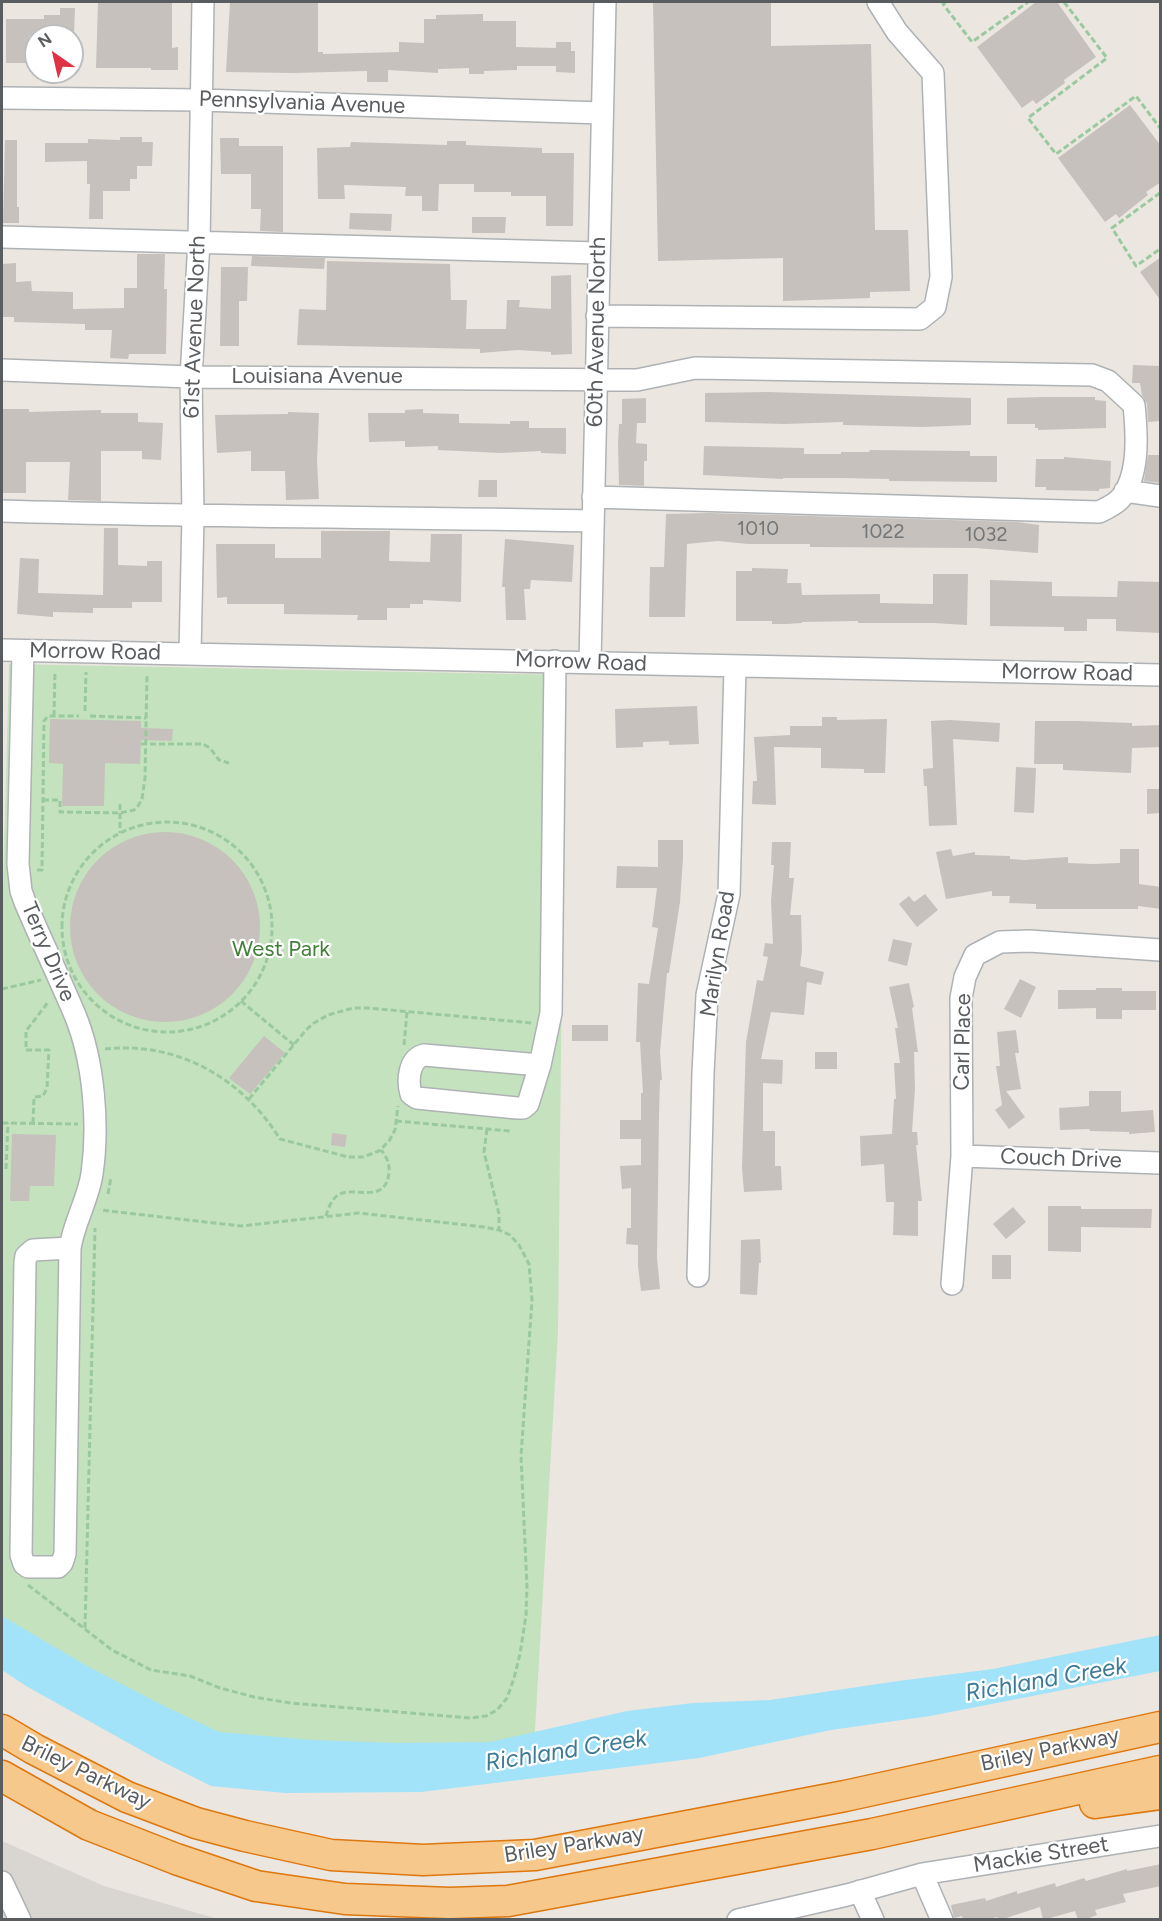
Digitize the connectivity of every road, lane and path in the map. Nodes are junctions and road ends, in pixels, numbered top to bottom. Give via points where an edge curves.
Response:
1 (203, 2) edge
2 (605, 2) edge
3 (878, 2) edge
4 (946, 2) edge
5 (1028, 2) edge
6 (1064, 2) edge
7 (2, 98) edge
8 (201, 100) junction
9 (603, 113) junction
10 (1161, 128) edge
11 (1161, 193) edge
12 (2, 237) edge
13 (199, 242) junction
14 (1161, 249) edge
15 (598, 253) junction
16 (597, 316) junction
17 (2, 370) edge
18 (191, 377) junction
19 (596, 379) junction
20 (1125, 491) junction
21 (593, 496) junction
22 (1161, 496) edge
23 (2, 511) edge
24 (193, 516) junction
25 (593, 521) junction
26 (2, 650) edge
27 (23, 651) junction
28 (190, 653) junction
29 (555, 661) junction
30 (590, 662) junction
31 (735, 667) junction
32 (55, 671) dead end
33 (86, 672) dead end
34 (147, 674) dead end
35 (1161, 675) edge
36 (85, 711) dead end
37 (54, 716) dead end
38 (90, 716) dead end
39 (146, 718) junction
40 (143, 744) junction
41 (229, 763) dead end
42 (43, 800) dead end
43 (120, 804) dead end
44 (120, 813) junction
45 (120, 833) junction
46 (1161, 950) edge
47 (55, 982) junction
48 (2, 989) edge
49 (241, 1001) junction
50 (407, 1012) junction
51 (535, 1020) dead end
52 (294, 1045) junction
53 (404, 1048) dead end
54 (103, 1049) dead end
55 (540, 1065) junction
56 (399, 1095) dead end
57 (249, 1099) junction
58 (396, 1121) junction
59 (2, 1123) edge
60 (8, 1123) junction
61 (33, 1123) junction
62 (94, 1125) junction
63 (487, 1129) junction
64 (510, 1131) dead end
65 (380, 1149) junction
66 (962, 1156) junction
67 (1161, 1162) edge
68 (6, 1169) dead end
69 (99, 1210) dead end
70 (326, 1216) junction
71 (500, 1230) junction
72 (70, 1248) junction
73 (698, 1276) dead end
74 (952, 1284) dead end
75 (23, 1581) dead end
76 (1161, 1727) edge
77 (2, 1730) edge
78 (1161, 1771) edge
79 (2, 1776) edge
80 (1161, 1794) edge
81 (872, 1834) junction
82 (1161, 1836) edge
83 (922, 1874) junction
84 (2, 1882) edge
85 (860, 1891) junction
86 (744, 1919) edge
87 (20, 1920) edge
88 (873, 1920) edge
89 (942, 1920) edge

1 - 8 street, 61st Avenue North
2 - 9 street, 60th Avenue North
3 - 16 street via 897,32 933,73 941,277 935,307 920,319
4 - 5 path via 943,4 972,42
6 - 10 path via 1107,58 1028,118 1056,154 1136,96
7 - 8 street, Pennsylvania Avenue
8 - 9 street, Pennsylvania Avenue
8 - 13 street, 61st Avenue North
9 - 15 street, 60th Avenue North
11 - 14 path via 1112,228 1136,266
12 - 13 street
13 - 15 street
13 - 18 street, 61st Avenue North
15 - 16 street, 60th Avenue North
16 - 19 street, 60th Avenue North
17 - 18 street, Louisiana Avenue
18 - 19 street, Louisiana Avenue
18 - 24 street, 61st Avenue North
19 - 20 street, Louisiana Avenue via 637,380 695,368 1092,375 1108,381 1134,405 1137,438 1131,481
19 - 21 street, 60th Avenue North
20 - 21 street via 1118,501 1099,512
20 - 22 street
21 - 25 street, 60th Avenue North
23 - 24 street
24 - 25 street
24 - 28 street, 61st Avenue North
25 - 30 street, 60th Avenue North
26 - 27 street, Morrow Road
27 - 28 street, Morrow Road
27 - 47 street, Terry Drive via 19,880
28 - 29 street, Morrow Road
29 - 30 street, Morrow Road
29 - 55 street via 551,1013
30 - 31 street, Morrow Road
31 - 35 street, Morrow Road
31 - 73 street, Marilyn Road via 729,894 707,995
32 - 37 path
33 - 36 path
34 - 39 path
38 - 39 path
39 - 40 path
40 - 41 path via 203,744 219,760
40 - 44 path via 142,800 134,810
42 - 44 path via 60,800 60,812
43 - 44 path
44 - 45 path
45 - 49 path via 159,822 192,825 227,840 254,867 268,898 272,935 263,970
45 - 49 path via 84,863 65,903 63,943 80,986 112,1016 138,1028 159,1031 182,1030 210,1022
46 - 66 street, Carl Place via 1029,941 1000,942 975,955 961,998
47 - 48 path
47 - 61 path via 26,1030 26,1050 49,1050 47,1088 43,1096 34,1097
47 - 62 street, Terry Drive via 75,1016 85,1048
49 - 52 path
50 - 51 path via 530,1023
50 - 52 path via 340,1010 314,1023
50 - 53 path
52 - 57 path
54 - 57 path via 141,1048 191,1060 225,1079
55 - 55 street via 528,1104 523,1108 417,1098 409,1086 412,1063 424,1055
56 - 58 path
57 - 65 path via 280,1139 354,1158
58 - 63 path
58 - 65 path via 391,1137
59 - 60 path
60 - 61 path
60 - 68 path
61 - 62 path
62 - 72 street, Terry Drive via 92,1173
63 - 64 path
63 - 71 path via 484,1152
65 - 70 path via 389,1173 384,1185 369,1194 347,1192 338,1196
66 - 67 street, Couch Drive
66 - 74 street, Carl Place
69 - 70 path via 241,1226
70 - 71 path via 370,1214
71 - 75 path via 510,1235 524,1254 532,1300 521,1456 526,1615 514,1678 507,1698 497,1710 470,1718 290,1703 220,1688 190,1676 151,1670 112,1650
72 - 72 street, Terry Drive via 65,1554 62,1563 54,1568 28,1567 21,1555 26,1256 33,1250
76 - 77 highway, Briley Parkway via 845,1796 535,1855 423,1860 331,1856 196,1823 127,1797
78 - 81 highway, Briley Parkway
79 - 81 highway, Briley Parkway via 89,1825 176,1859 256,1886 345,1899 508,1901
80 - 81 highway
82 - 83 street, Mackie Street
83 - 85 street, Mackie Street
83 - 89 street
84 - 87 street
85 - 86 street, Mackie Street
85 - 88 street

